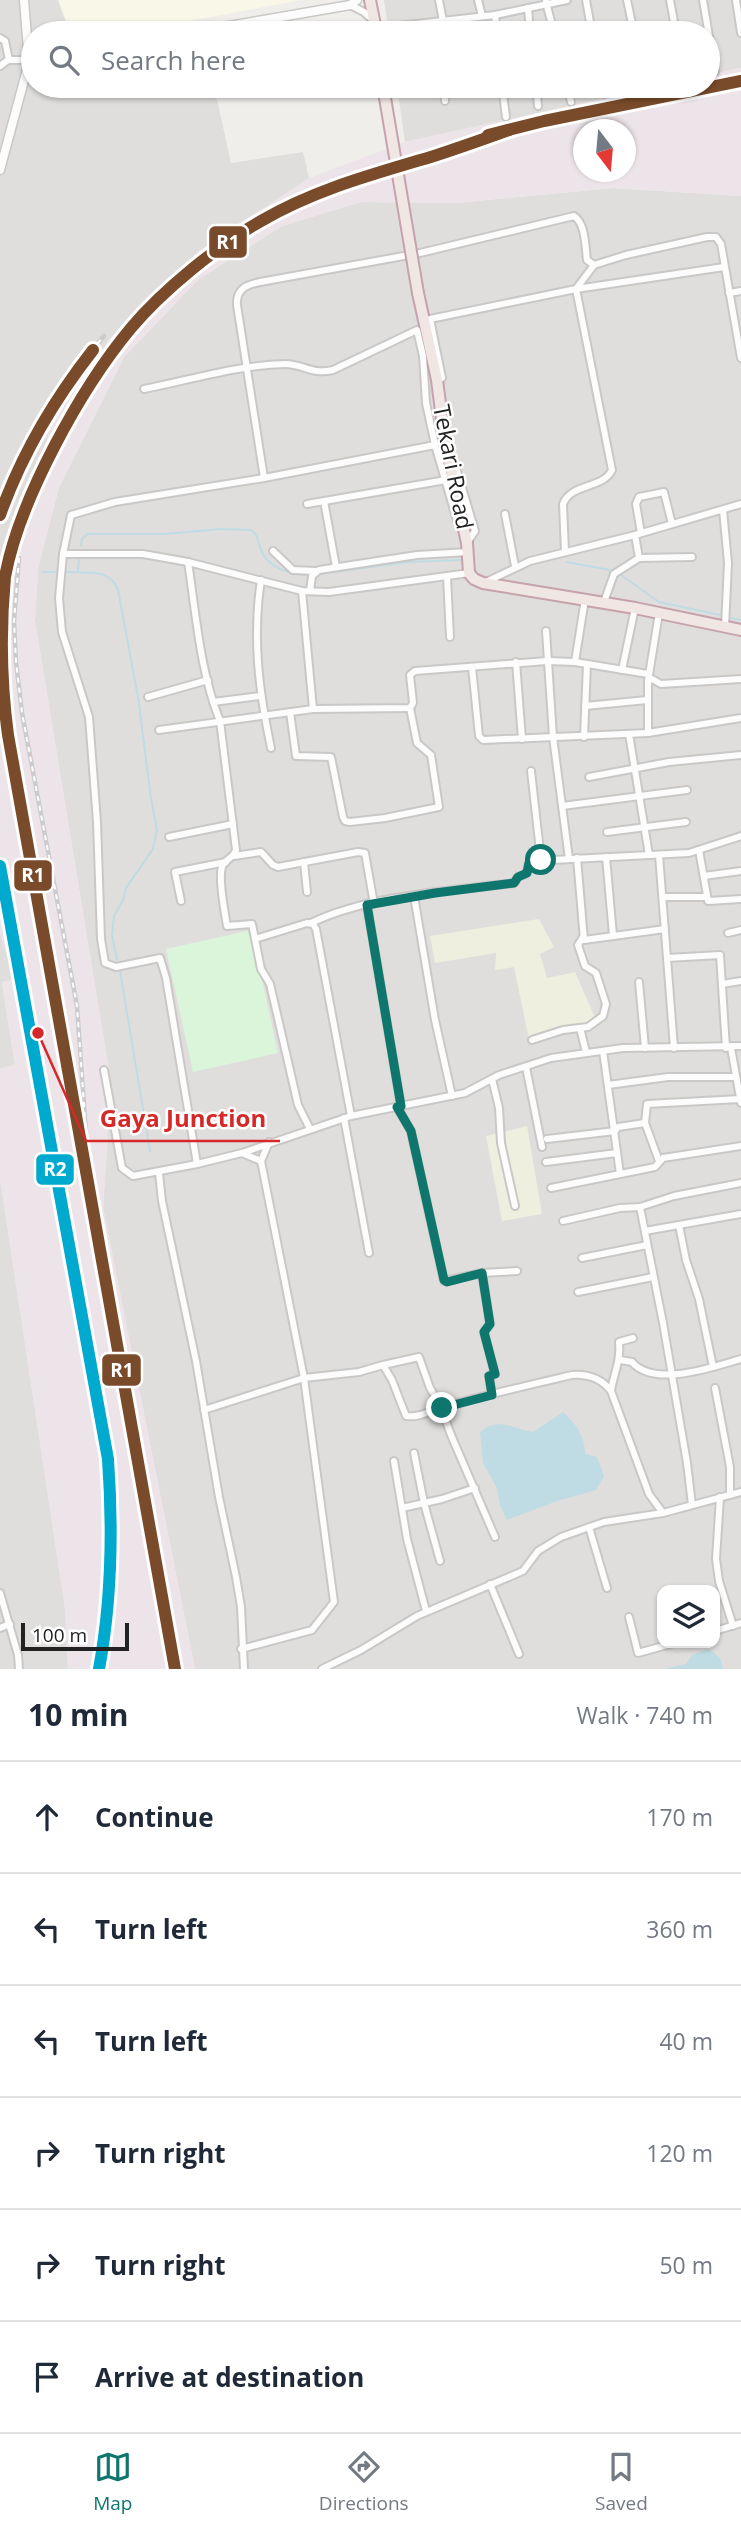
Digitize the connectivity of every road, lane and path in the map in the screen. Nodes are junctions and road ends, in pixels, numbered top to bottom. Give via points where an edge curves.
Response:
1 (24, 0) edge
2 (373, 0) edge
3 (439, 0) edge
4 (478, 0) edge
5 (567, 0) edge
6 (586, 0) edge
7 (628, 0) edge
8 (670, 0) edge
9 (703, 0) edge
10 (736, 0) edge
11 (353, 2) edge
12 (546, 2) edge
13 (528, 8) junction
14 (495, 15) junction
15 (482, 16) junction
16 (26, 21) edge
17 (252, 21) edge
18 (371, 21) edge
19 (376, 21) edge
20 (443, 21) joint
21 (496, 21) edge
22 (529, 21) edge
23 (551, 21) edge
24 (590, 21) edge
25 (632, 21) edge
26 (674, 21) edge
27 (706, 21) edge
28 (741, 33) edge
29 (0, 38) edge
30 (9, 60) junction
31 (21, 61) edge
32 (0, 66) edge
33 (21, 94) edge
34 (385, 98) edge
35 (445, 98) edge
36 (504, 98) edge
37 (537, 98) edge
38 (570, 98) edge
39 (445, 101) dead end
40 (571, 102) dead end
41 (538, 106) dead end
42 (506, 117) dead end
43 (0, 170) edge
44 (594, 265) junction
45 (724, 267) junction
46 (576, 289) junction
47 (741, 291) edge
48 (729, 293) junction
49 (740, 354) edge
50 (248, 369) junction
51 (144, 389) dead end
52 (435, 445) junction
53 (264, 478) junction
54 (446, 480) junction
55 (324, 501) junction
56 (307, 504) dead end
57 (741, 504) edge
58 (723, 510) junction
59 (505, 514) dead end
60 (672, 524) junction
61 (638, 534) junction
62 (468, 547) junction
63 (273, 551) dead end
64 (562, 553) junction
65 (63, 554) junction
66 (692, 557) dead end
67 (639, 558) junction
68 (188, 562) junction
69 (514, 566) junction
70 (336, 567) junction
71 (316, 571) junction
72 (469, 573) junction
73 (447, 578) junction
74 (261, 580) junction
75 (483, 583) junction
76 (306, 591) junction
77 (585, 599) junction
78 (604, 603) junction
79 (635, 608) junction
80 (659, 613) junction
81 (725, 627) junction
82 (741, 630) edge
83 (546, 631) dead end
84 (450, 637) dead end
85 (547, 661) junction
86 (516, 662) junction
87 (575, 662) junction
88 (587, 664) junction
89 (471, 667) junction
90 (622, 670) junction
91 (648, 677) junction
92 (741, 678) edge
93 (208, 680) junction
94 (260, 696) junction
95 (148, 697) dead end
96 (647, 700) junction
97 (213, 702) junction
98 (585, 706) junction
99 (410, 708) junction
100 (313, 709) junction
101 (290, 712) junction
102 (264, 716) junction
103 (741, 718) edge
104 (220, 721) junction
105 (159, 730) dead end
106 (649, 733) junction
107 (629, 734) junction
108 (553, 737) junction
109 (584, 737) junction
110 (522, 739) junction
111 (271, 748) dead end
112 (741, 755) edge
113 (635, 769) junction
114 (531, 772) dead end
115 (589, 777) dead end
116 (687, 790) dead end
117 (640, 797) junction
118 (562, 806) junction
119 (686, 822) dead end
120 (233, 824) junction
121 (645, 826) junction
122 (607, 832) dead end
123 (741, 836) edge
124 (169, 837) dead end
125 (699, 850) junction
126 (649, 855) junction
127 (659, 855) junction
128 (234, 856) junction
129 (606, 857) junction
130 (573, 858) junction
131 (541, 860) junction
132 (226, 862) junction
133 (304, 862) junction
134 (741, 871) edge
135 (704, 876) junction
136 (307, 892) dead end
137 (414, 896) junction
138 (663, 897) junction
139 (707, 897) junction
140 (741, 899) edge
141 (181, 901) dead end
142 (371, 904) junction
143 (311, 923) junction
144 (665, 929) junction
145 (741, 930) edge
146 (728, 933) dead end
147 (613, 935) junction
148 (583, 937) junction
149 (255, 939) junction
150 (667, 958) junction
151 (741, 981) edge
152 (639, 982) dead end
153 (722, 984) junction
154 (580, 1028) junction
155 (532, 1040) dead end
156 (741, 1046) edge
157 (645, 1048) junction
158 (674, 1048) junction
159 (729, 1048) junction
160 (603, 1051) junction
161 (586, 1052) junction
162 (526, 1067) junction
163 (104, 1070) dead end
164 (736, 1077) junction
165 (492, 1079) junction
166 (608, 1085) junction
167 (452, 1096) junction
168 (741, 1101) edge
169 (399, 1107) junction
170 (347, 1117) junction
171 (645, 1123) junction
172 (310, 1129) junction
173 (615, 1131) junction
174 (547, 1139) dead end
175 (269, 1142) junction
176 (741, 1146) edge
177 (542, 1147) dead end
178 (242, 1153) junction
179 (617, 1153) junction
180 (261, 1161) junction
181 (659, 1161) junction
182 (546, 1162) dead end
183 (197, 1164) junction
184 (159, 1173) junction
185 (620, 1174) junction
186 (741, 1183) edge
187 (551, 1188) dead end
188 (515, 1206) dead end
189 (640, 1207) junction
190 (741, 1214) edge
191 (564, 1221) dead end
192 (679, 1225) junction
193 (645, 1231) junction
194 (647, 1245) junction
195 (369, 1253) dead end
196 (582, 1258) dead end
197 (517, 1272) dead end
198 (482, 1273) junction
199 (653, 1277) junction
200 (578, 1292) dead end
201 (633, 1338) dead end
202 (741, 1359) edge
203 (620, 1360) junction
204 (383, 1365) junction
205 (713, 1367) junction
206 (671, 1377) junction
207 (304, 1378) junction
208 (715, 1388) dead end
209 (611, 1391) junction
210 (492, 1395) junction
211 (442, 1408) junction
212 (204, 1410) junction
213 (414, 1453) dead end
214 (394, 1461) dead end
215 (475, 1488) junction
216 (741, 1492) edge
217 (730, 1494) junction
218 (720, 1497) junction
219 (424, 1503) junction
220 (692, 1505) junction
221 (402, 1508) junction
222 (663, 1513) junction
223 (589, 1527) junction
224 (495, 1537) dead end
225 (440, 1561) dead end
226 (490, 1584) junction
227 (607, 1588) dead end
228 (0, 1593) edge
229 (2, 1604) edge
230 (426, 1611) junction
231 (629, 1617) dead end
232 (741, 1623) edge
233 (10, 1625) junction
234 (733, 1626) junction
235 (0, 1628) edge
236 (720, 1630) edge
237 (657, 1648) edge
238 (242, 1649) junction
239 (519, 1654) dead end
240 (19, 1669) edge
241 (244, 1669) edge
242 (322, 1669) edge

1 - 16 street
2 - 19 highway, bridge
3 - 20 street
4 - 15 street
5 - 12 street
6 - 24 street
7 - 25 street
8 - 26 street
9 - 27 street
10 - 28 street
11 - 17 street
11 - 18 street
12 - 13 street
12 - 23 street
13 - 14 street
13 - 22 street
14 - 15 street
14 - 21 street
15 - 20 street
29 - 30 street
30 - 31 street
30 - 32 street
33 - 43 street
34 - 62 highway, Tekari Road, bridge via 442,426
35 - 39 street
36 - 42 street
37 - 41 street
38 - 40 street
44 - 45 street via 713,236 721,244
44 - 46 street
44 - 50 street via 587,260 579,219 568,216 447,247 248,284 237,297
45 - 46 street
45 - 48 street
46 - 62 street via 430,319 448,440 475,531
46 - 64 street via 611,470 606,479 566,498
47 - 48 street
48 - 49 street
50 - 51 street
50 - 52 street via 285,364 333,370 417,330
50 - 53 street
52 - 53 street
52 - 54 street
53 - 65 street via 115,502 71,515
54 - 55 street
54 - 62 street
55 - 56 street
55 - 70 street
57 - 58 street
58 - 60 street
58 - 81 street via 728,563
59 - 69 street
60 - 61 street
60 - 61 street via 664,492 639,497 635,501
61 - 64 street
61 - 67 street
62 - 70 street
62 - 72 highway, Tekari Road
63 - 71 street via 293,570
64 - 69 street
65 - 68 street via 143,554
65 - 183 street via 62,632 89,717 105,962 116,967 160,958
66 - 67 street
67 - 78 street via 614,574
68 - 74 street
68 - 93 street
69 - 75 street
70 - 71 street
71 - 76 street
72 - 73 street
72 - 75 highway
73 - 76 street
73 - 84 street
74 - 76 street
74 - 94 street via 256,627
75 - 77 highway
76 - 100 street
77 - 78 highway
77 - 87 street
78 - 79 highway
79 - 80 highway
79 - 90 street
80 - 81 highway
80 - 91 street
81 - 82 highway
83 - 85 street
85 - 86 street
85 - 87 street
85 - 108 street
86 - 89 street
86 - 110 street
87 - 88 street
88 - 90 street
88 - 98 street
89 - 99 street via 412,673
89 - 110 street via 480,739
90 - 91 street
91 - 92 street via 661,684
91 - 96 street
93 - 95 street
93 - 97 street
94 - 97 street
94 - 102 street
96 - 98 street
96 - 106 street
97 - 104 street
98 - 109 street
99 - 100 street
99 - 101 street via 417,743 431,755 439,807 350,822 345,821 331,757 296,757
100 - 101 street
101 - 102 street
102 - 104 street
102 - 111 street
103 - 106 street
104 - 105 street
104 - 120 street
106 - 107 street
107 - 109 street
107 - 113 street
108 - 109 street
108 - 110 street
108 - 118 street
112 - 113 street
113 - 115 street
113 - 117 street
114 - 131 street
116 - 117 street
117 - 118 street
117 - 121 street
118 - 130 street
119 - 121 street
120 - 124 street
120 - 128 street
121 - 122 street
121 - 126 street
123 - 125 street
125 - 127 street
125 - 135 street
126 - 127 street
126 - 129 street
127 - 138 street
128 - 132 street
128 - 133 street via 261,852 278,867
129 - 130 street
129 - 147 street
130 - 131 street
130 - 148 street
131 - 137 street via 529,863 527,873 514,883
132 - 141 street via 178,869
132 - 149 street via 221,872 227,926 252,924
133 - 136 street
133 - 142 street via 365,853
134 - 135 street
135 - 139 street
137 - 142 street
137 - 167 street
138 - 139 street
138 - 144 street
139 - 140 street via 710,902
142 - 143 street
142 - 169 street
143 - 149 street
143 - 170 street via 316,929
144 - 147 street
144 - 150 street
145 - 146 street
147 - 148 street
148 - 154 street via 578,943 584,965 595,971 606,1007 599,1022
149 - 172 street via 262,973 271,984 298,1105
150 - 153 street via 719,954
150 - 158 street
151 - 153 street
152 - 157 street
153 - 159 street
154 - 155 street
154 - 161 street
156 - 159 street
157 - 158 street
157 - 160 street
158 - 159 street
159 - 164 street
160 - 161 street
160 - 166 street
161 - 162 street
162 - 165 street
162 - 177 street
163 - 184 street via 122,1168 133,1176
164 - 166 street via 668,1077
164 - 168 street
165 - 167 street
165 - 188 street
166 - 173 street
167 - 169 street
168 - 171 street via 650,1103
169 - 170 street
169 - 198 street via 411,1131 444,1280
170 - 172 street
170 - 195 street
171 - 173 street
171 - 181 street
172 - 175 street
173 - 174 street
173 - 179 street
175 - 178 street
175 - 180 street
176 - 181 street
178 - 180 street
178 - 183 street
179 - 182 street
179 - 185 street
180 - 207 street
181 - 185 street via 655,1167
183 - 184 street
184 - 212 street
185 - 187 street
186 - 189 street
189 - 191 street
189 - 193 street
190 - 192 street
192 - 193 street
192 - 205 street
193 - 194 street
194 - 196 street
194 - 199 street
197 - 198 street
198 - 210 street via 490,1324 484,1332 495,1374 489,1376
199 - 200 street
199 - 206 street
201 - 203 street via 619,1341
202 - 205 street
203 - 206 street
203 - 209 street
204 - 207 street
204 - 211 street via 419,1357
204 - 211 street via 406,1416 414,1418
205 - 206 street
206 - 220 street
207 - 212 street
207 - 238 street via 334,1602 312,1630
208 - 217 street via 730,1467
209 - 210 street via 585,1374
209 - 222 street via 649,1494
210 - 211 street
211 - 215 street
212 - 238 street via 241,1607
213 - 219 street
214 - 221 street
215 - 219 street
215 - 224 street
216 - 217 street
217 - 218 street
218 - 220 street
218 - 234 street via 716,1559
219 - 221 street
219 - 225 street
220 - 222 street
221 - 230 street
222 - 223 street
223 - 226 street via 551,1542 523,1571
223 - 227 street
226 - 230 street
226 - 239 street
228 - 229 street
229 - 233 street
230 - 242 street
231 - 237 street via 638,1653
232 - 234 street
233 - 235 street
233 - 240 street
234 - 236 street
238 - 241 street

